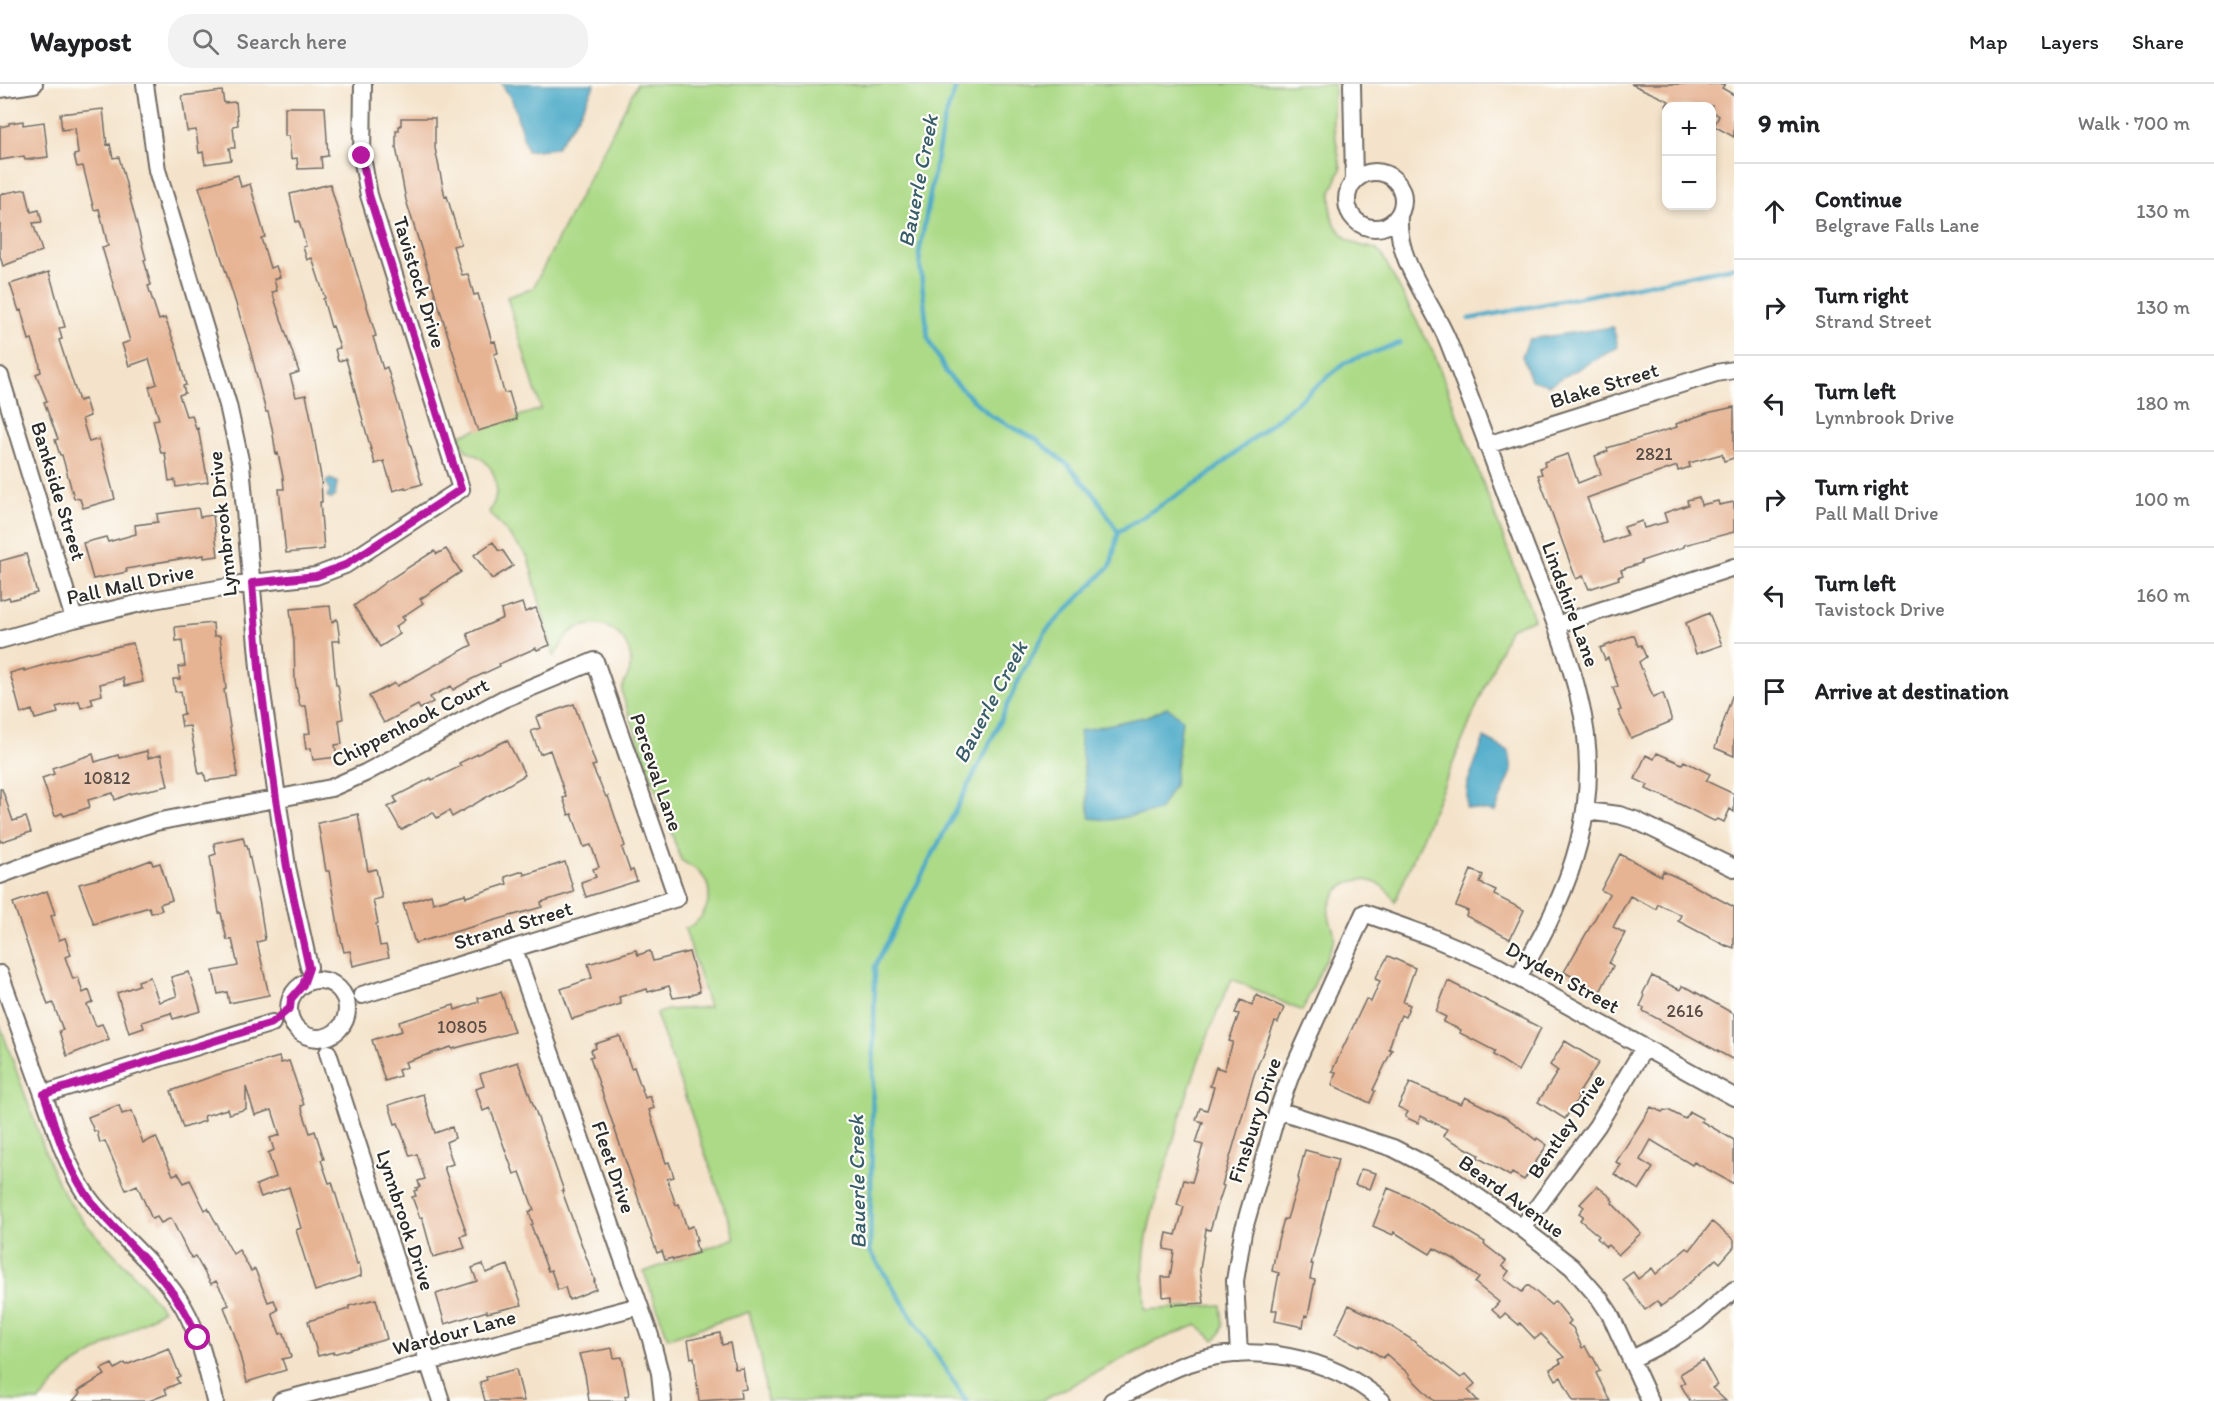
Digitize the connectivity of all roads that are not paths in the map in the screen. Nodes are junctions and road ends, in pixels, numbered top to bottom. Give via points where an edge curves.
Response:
1 (34, 84) edge
2 (145, 84) edge
3 (363, 84) edge
4 (1352, 84) edge
5 (0, 89) edge
6 (1353, 137) junction
7 (1380, 172) junction
8 (1354, 180) junction
9 (1399, 216) junction
10 (1375, 229) junction
11 (1405, 256) junction
12 (1734, 370) edge
13 (0, 376) edge
14 (1487, 445) junction
15 (461, 489) joint
16 (1734, 567) edge
17 (252, 583) junction
18 (74, 618) junction
19 (1556, 625) junction
20 (0, 640) edge
21 (595, 661) joint
22 (276, 799) junction
23 (1585, 811) junction
24 (1734, 868) edge
25 (0, 876) edge
26 (677, 898) joint
27 (1364, 913) joint
28 (514, 949) junction
29 (309, 968) junction
30 (0, 974) edge
31 (1518, 977) junction
32 (320, 981) junction
33 (303, 985) junction
34 (342, 993) junction
35 (362, 995) junction
36 (290, 1008) junction
37 (347, 1010) junction
38 (272, 1023) junction
39 (294, 1026) junction
40 (334, 1034) junction
41 (313, 1037) junction
42 (1644, 1048) junction
43 (328, 1053) junction
44 (44, 1094) junction
45 (1734, 1097) edge
46 (1278, 1110) junction
47 (1522, 1228) junction
48 (1734, 1290) edge
49 (639, 1306) junction
50 (1239, 1354) junction
51 (1632, 1359) junction
52 (429, 1362) junction
53 (215, 1401) edge
54 (281, 1401) edge
55 (441, 1401) edge
56 (663, 1401) edge
57 (1112, 1401) edge
58 (1382, 1401) edge
59 (1650, 1401) edge

1 - 5 street
2 - 17 street, Lynnbrook Drive via 157,170 235,435
3 - 15 street, Tavistock Drive via 362,156 369,195
4 - 6 street, Lindshire Lane
6 - 7 street, Lindshire Lane via 1370,165
6 - 8 street, Lindshire Lane
7 - 8 street via 1362,174
7 - 9 street, Lindshire Lane via 1396,181 1401,189
8 - 10 street, Lindshire Lane via 1346,197 1347,207 1357,222
9 - 10 street
9 - 11 street, Lindshire Lane
10 - 11 street, Lindshire Lane
11 - 14 street, Lindshire Lane via 1447,338
12 - 14 street, Blake Street
13 - 18 street, Bankside Street
14 - 19 street, Lindshire Lane
15 - 17 street, Pall Mall Drive via 345,565 316,576
16 - 19 street
17 - 18 street, Pall Mall Drive
17 - 22 street, Lynnbrook Drive
18 - 20 street, Pall Mall Drive
19 - 23 street, Lindshire Lane via 1584,719
21 - 22 street, Chippenhook Court via 502,699 348,782
21 - 26 street, Perceval Lane
22 - 25 street, Chippenhook Court via 147,825
22 - 29 street, Lynnbrook Drive
23 - 24 street via 1635,820
23 - 31 street, Lindshire Lane via 1576,857 1562,897
26 - 28 street, Strand Street
27 - 31 street, Dryden Street via 1457,947
27 - 46 street, Finsbury Drive via 1299,1054
28 - 35 street, Strand Street
28 - 49 street, Fleet Drive
29 - 32 street, Lynnbrook Drive
29 - 33 street
30 - 44 street
31 - 42 street, Dryden Street
32 - 33 street
32 - 34 street via 329,982
33 - 36 street via 291,999
34 - 35 street, Strand Street
34 - 37 street
35 - 37 street, Strand Street
36 - 38 street
36 - 39 street
37 - 40 street via 346,1019
38 - 39 street
38 - 44 street
39 - 41 street
40 - 41 street
40 - 43 street
41 - 43 street, Lynnbrook Drive
42 - 45 street, Dryden Street
42 - 47 street, Bentley Drive via 1597,1126
43 - 52 street, Lynnbrook Drive
44 - 53 street via 62,1147 83,1190 168,1284 190,1318
46 - 47 street, Beard Avenue via 1393,1148 1449,1177
46 - 50 street, Finsbury Drive via 1236,1265
47 - 51 street, Beard Avenue via 1588,1283 1610,1314
48 - 51 street via 1698,1321
49 - 52 street, Wardour Lane
49 - 56 street, Fleet Drive via 656,1356
50 - 57 street via 1188,1363
50 - 58 street via 1294,1357 1333,1370
51 - 59 street, Beard Avenue
52 - 54 street, Wardour Lane
52 - 55 street, Lynnbrook Drive

